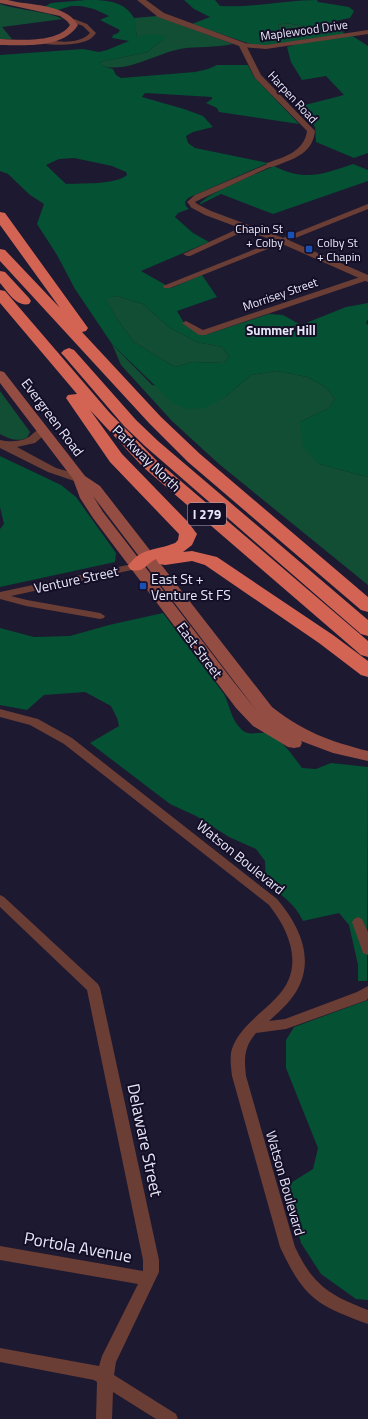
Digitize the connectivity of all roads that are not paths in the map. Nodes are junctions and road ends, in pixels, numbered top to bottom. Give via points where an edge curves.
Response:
1 (0, 0) edge
2 (141, 0) edge
3 (74, 21) junction
4 (368, 32) edge
5 (39, 41) junction
6 (0, 42) edge
7 (242, 45) junction
8 (270, 165) joint
9 (195, 206) joint
10 (368, 206) edge
11 (0, 216) edge
12 (247, 228) junction
13 (283, 241) junction
14 (0, 253) edge
15 (187, 254) dead end
16 (0, 275) edge
17 (367, 278) edge
18 (167, 286) dead end
19 (0, 294) edge
20 (186, 323) dead end
21 (60, 362) junction
22 (0, 375) edge
23 (119, 382) junction
24 (43, 431) junction
25 (3, 445) edge
26 (80, 478) junction
27 (145, 562) junction
28 (0, 595) edge
29 (368, 606) edge
30 (100, 616) dead end
31 (368, 630) edge
32 (368, 651) edge
33 (368, 671) edge
34 (0, 713) edge
35 (368, 756) edge
36 (368, 760) edge
37 (0, 900) edge
38 (358, 922) dead end
39 (368, 950) edge
40 (368, 991) edge
41 (254, 1028) junction
42 (0, 1253) edge
43 (148, 1279) junction
44 (368, 1317) edge
45 (0, 1355) edge
46 (105, 1378) junction
47 (104, 1419) edge
48 (170, 1419) edge

1 - 3 main road via 18,6 60,13
2 - 7 street via 161,16
3 - 5 main road via 74,27 68,33
3 - 5 street via 89,28 92,35 85,40 70,42
4 - 7 street, Maplewood Drive via 266,47
5 - 6 main road
7 - 8 street, Harpen Road via 258,76 310,131 309,142 299,152
8 - 9 street, Harpen Road via 198,197 192,202
9 - 12 street
10 - 13 street
11 - 23 highway
12 - 13 street
12 - 15 street
13 - 17 street
13 - 18 street
14 - 23 highway, I 279
16 - 31 highway via 130,423
17 - 20 street, Morrisey Street via 202,333
19 - 21 highway, Parkway North / I 279
21 - 27 highway via 57,375 116,458 187,530 188,539 182,546
21 - 32 highway, Parkway North / I 279 via 103,415 149,463
22 - 24 main road, Evergreen Road
23 - 29 highway, I 279 via 194,458
24 - 25 street via 31,441
24 - 26 main road, Evergreen Road
25 - 26 street via 55,471
26 - 27 main road, East Street via 83,492
27 - 28 street, Venture Street
27 - 33 highway via 192,556 211,561 326,639
27 - 35 main road, East Street via 266,711 284,725 312,740
27 - 36 main road, East Street via 242,704 259,722 284,738 314,750 342,758
28 - 30 street via 26,603
34 - 41 street, Watson Boulevard via 34,722 68,741 273,902 282,912 296,940 299,956 297,973 292,988 283,1000
37 - 43 street, Delaware Street via 91,984 95,992 151,1260
38 - 39 street
40 - 41 street via 362,996 286,1024
41 - 44 street, Watson Boulevard via 241,1045 237,1060 239,1076 288,1247 303,1278 314,1290 342,1307
42 - 43 street, Portola Avenue
43 - 46 street, Delaware Street via 110,1354
45 - 46 street via 97,1373
46 - 47 street, Delaware Street
46 - 48 street

